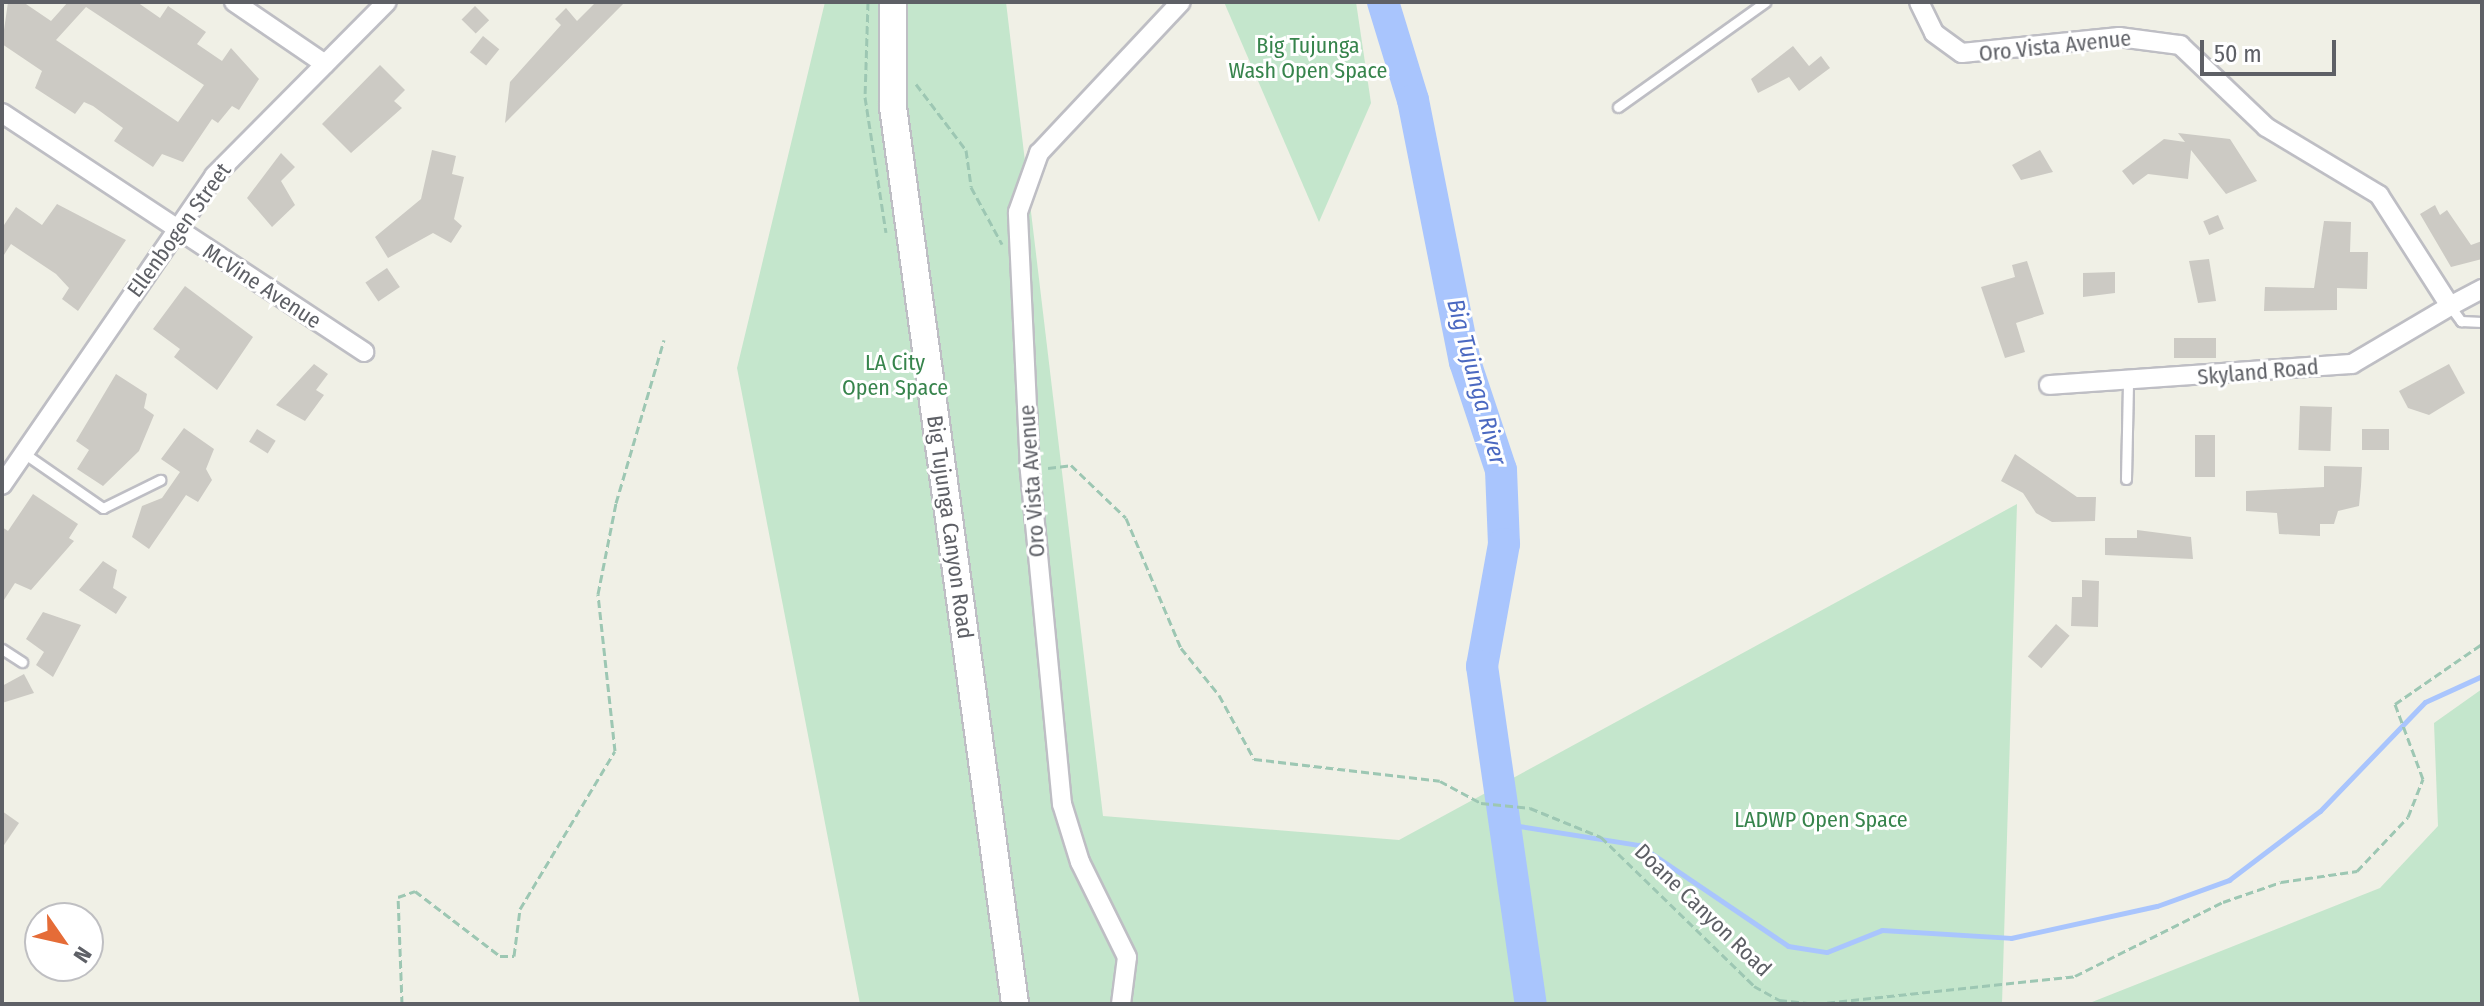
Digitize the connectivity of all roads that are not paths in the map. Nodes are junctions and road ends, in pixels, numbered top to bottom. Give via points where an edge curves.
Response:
1 (234, 2) edge
2 (387, 2) edge
3 (893, 2) edge
4 (1181, 2) edge
5 (1765, 2) edge
6 (1919, 2) edge
7 (325, 64) junction
8 (1618, 107) dead end
9 (2, 113) edge
10 (176, 229) junction
11 (2482, 289) edge
12 (2450, 306) junction
13 (2482, 322) edge
14 (364, 352) dead end
15 (2128, 383) junction
16 (2049, 385) dead end
17 (14, 461) edge
18 (2126, 479) dead end
19 (160, 480) dead end
20 (2, 485) edge
21 (2, 649) edge
22 (22, 662) dead end
23 (1015, 1004) edge
24 (1121, 1004) edge

1 - 7 street
2 - 7 street, Ellenbogen Street
3 - 23 street, Big Tujunga Canyon Road via 892,53
4 - 24 street, Oro Vista Avenue via 1039,153 1018,212 1030,470 1062,804 1080,862 1127,957
5 - 8 lane
6 - 12 street, Oro Vista Avenue via 1934,33 1962,53 2119,37 2159,38 2196,54 2266,127 2379,195
7 - 10 street, Ellenbogen Street via 222,167
9 - 10 street, McVine Avenue
10 - 14 street, McVine Avenue
10 - 17 street, Ellenbogen Street
11 - 12 street
12 - 13 lane via 2461,321
12 - 15 street, Skyland Road via 2352,364
15 - 16 street, Skyland Road
15 - 18 lane
17 - 19 lane via 103,508
17 - 20 street, Ellenbogen Street
21 - 22 lane

